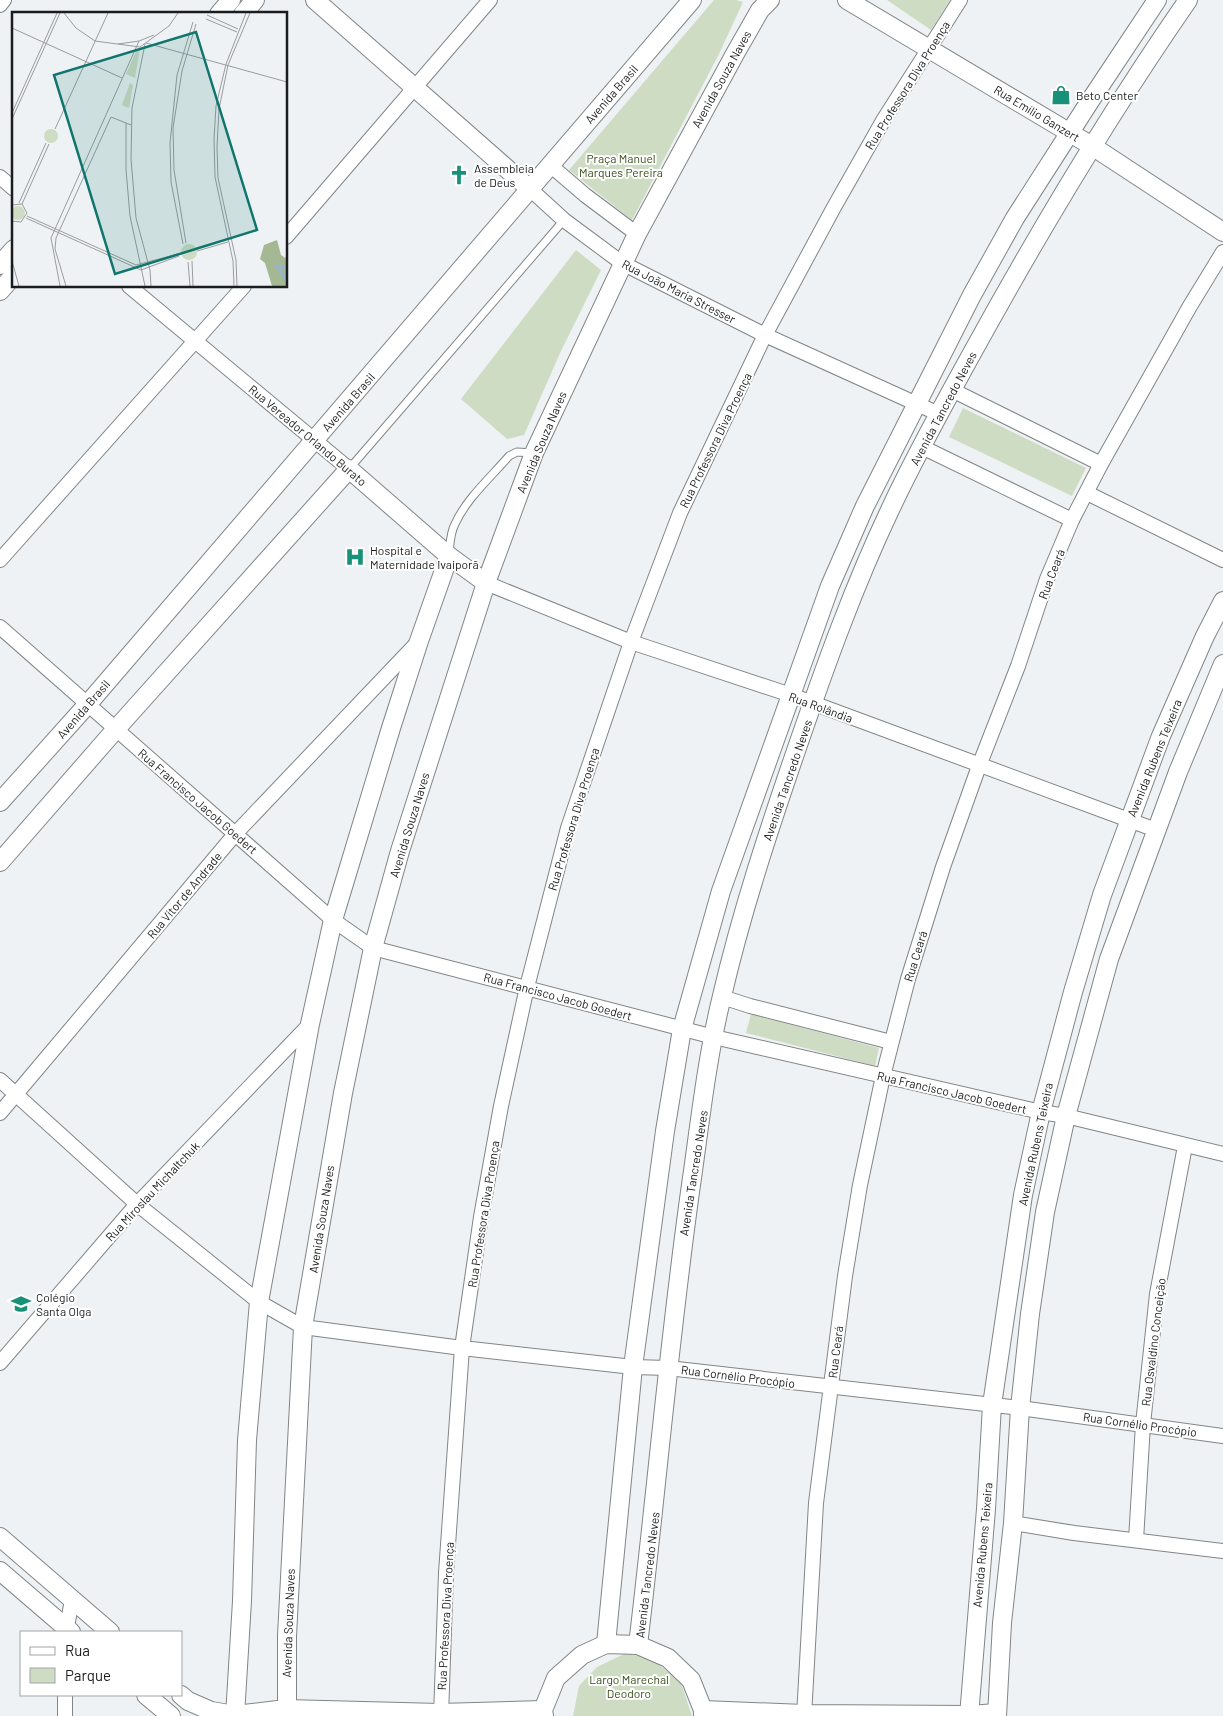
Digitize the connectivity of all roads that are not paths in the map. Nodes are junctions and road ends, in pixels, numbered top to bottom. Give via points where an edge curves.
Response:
1 (4, 0) edge
2 (231, 0) edge
3 (255, 0) edge
4 (315, 0) edge
5 (490, 0) edge
6 (692, 0) edge
7 (770, 0) edge
8 (847, 0) edge
9 (960, 0) edge
10 (1157, 0) edge
11 (1188, 0) edge
12 (0, 5) edge
13 (221, 12) edge
14 (245, 12) edge
15 (930, 49) junction
16 (415, 88) junction
17 (1071, 133) junction
18 (1092, 146) junction
19 (550, 165) junction
20 (0, 177) edge
21 (12, 187) edge
22 (530, 189) junction
23 (564, 220) junction
24 (1223, 232) edge
25 (637, 234) junction
26 (288, 235) edge
27 (12, 251) edge
28 (1223, 252) edge
29 (622, 263) junction
30 (0, 264) edge
31 (12, 277) edge
32 (132, 288) edge
33 (242, 288) edge
34 (0, 290) edge
35 (765, 335) junction
36 (196, 341) junction
37 (952, 390) junction
38 (917, 403) junction
39 (939, 414) junction
40 (314, 441) junction
41 (922, 447) junction
42 (534, 453) junction
43 (1101, 464) junction
44 (348, 469) junction
45 (1087, 493) junction
46 (1072, 520) junction
47 (449, 556) junction
48 (0, 560) edge
49 (1223, 560) edge
50 (486, 583) junction
51 (1223, 601) edge
52 (0, 627) edge
53 (419, 641) junction
54 (631, 642) junction
55 (1223, 664) edge
56 (791, 695) junction
57 (813, 704) junction
58 (87, 705) junction
59 (116, 729) junction
60 (979, 766) junction
61 (0, 802) edge
62 (1129, 820) junction
63 (1156, 830) junction
64 (236, 833) junction
65 (0, 862) edge
66 (333, 920) junction
67 (373, 948) junction
68 (526, 987) junction
69 (722, 997) junction
70 (310, 1024) junction
71 (682, 1029) junction
72 (714, 1037) junction
73 (891, 1042) junction
74 (883, 1076) junction
75 (0, 1080) edge
76 (17, 1094) junction
77 (1040, 1112) junction
78 (0, 1113) edge
79 (1066, 1116) junction
80 (1185, 1146) junction
81 (1223, 1154) edge
82 (137, 1204) junction
83 (258, 1302) junction
84 (304, 1326) junction
85 (462, 1348) junction
86 (0, 1363) edge
87 (633, 1367) junction
88 (668, 1368) junction
89 (831, 1387) junction
90 (992, 1406) junction
91 (1020, 1408) junction
92 (1143, 1424) junction
93 (1223, 1436) edge
94 (1013, 1523) junction
95 (0, 1537) edge
96 (1136, 1540) junction
97 (1223, 1551) edge
98 (0, 1571) edge
99 (72, 1600) junction
100 (67, 1631) edge
101 (109, 1631) edge
102 (606, 1644) junction
103 (638, 1646) junction
104 (65, 1696) edge
105 (147, 1696) edge
106 (182, 1696) edge
107 (286, 1712) edge
108 (543, 1713) edge
109 (703, 1713) edge
110 (997, 1714) edge
111 (235, 1715) edge
112 (440, 1715) edge
113 (804, 1715) edge
114 (65, 1716) edge
115 (171, 1716) edge
116 (969, 1716) edge

1 - 12 street
2 - 13 street
3 - 14 street
4 - 16 street, Rua João Maria Stresser
5 - 16 street
6 - 19 street, Avenida Brasil
7 - 25 street, Avenida Souza Naves via 760,10
8 - 15 street, Rua Emílio Ganzert
9 - 15 street, Rua Professora Diva Proença
10 - 17 street, Avenida Tancredo Neves
11 - 18 street, Avenida Tancredo Neves
15 - 17 street, Rua Emílio Ganzert
15 - 35 street, Rua Professora Diva Proença via 884,119
16 - 22 street, Rua João Maria Stresser
16 - 26 street
17 - 18 street, Rua Emílio Ganzert
17 - 38 street, Avenida Tancredo Neves via 1015,218
18 - 24 street, Rua Emílio Ganzert
18 - 37 street, Avenida Tancredo Neves via 1015,274
19 - 22 street, Avenida Brasil
19 - 25 street
20 - 21 street
22 - 23 street, Rua João Maria Stresser
22 - 40 street, Avenida Brasil
23 - 29 street, Rua João Maria Stresser
23 - 44 lane
25 - 29 street, Avenida Souza Naves
27 - 30 street
28 - 43 street, Rua Ceará
29 - 35 street, Rua João Maria Stresser
29 - 42 street, Avenida Souza Naves
31 - 34 street
32 - 36 street, Rua Vereador Orlando Burato
33 - 36 street
35 - 38 street, Rua João Maria Stresser
35 - 54 street, Rua Professora Diva Proença via 680,513
36 - 40 street, Rua Vereador Orlando Burato
36 - 48 street
37 - 39 street, Avenida Tancredo Neves
37 - 43 street
38 - 39 street, Rua João Maria Stresser
38 - 56 street, Avenida Tancredo Neves via 865,506 830,586
39 - 41 street, Avenida Tancredo Neves
40 - 44 street, Rua Vereador Orlando Burato
40 - 58 street, Avenida Brasil
41 - 46 street
41 - 57 street, Avenida Tancredo Neves via 857,586
42 - 47 lane via 517,452 509,456 464,508 450,536
42 - 50 street, Avenida Souza Naves
43 - 45 street, Rua Ceará
44 - 47 street, Rua Vereador Orlando Burato
44 - 59 street
45 - 46 street, Rua Ceará
45 - 49 street
46 - 60 street, Rua Ceará via 1047,579
47 - 50 street, Rua Vereador Orlando Burato
47 - 53 street
50 - 54 street, Rua Rolândia
50 - 67 street, Avenida Souza Naves via 400,851
51 - 62 street, Avenida Rubens Teixeira via 1161,736
52 - 58 street, Rua Francisco Jacob Goedert
53 - 64 street, Rua Vítor de Andrade
53 - 66 street
54 - 56 street, Rua Rolândia
54 - 68 street, Rua Professora Diva Proença via 568,828
55 - 63 street, Avenida Rubens Teixeira
56 - 57 street, Rua Rolândia
56 - 71 street, Avenida Tancredo Neves via 721,891
57 - 60 street, Rua Rolândia
57 - 69 street, Avenida Tancredo Neves via 746,904
58 - 59 street, Rua Francisco Jacob Goedert
58 - 61 street, Avenida Brasil
59 - 64 street, Rua Francisco Jacob Goedert
59 - 65 street
60 - 62 street, Rua Rolândia
60 - 73 street, Rua Ceará via 940,877
62 - 63 street, Rua Rolândia
62 - 77 street, Avenida Rubens Teixeira via 1072,992
63 - 79 street, Avenida Rubens Teixeira via 1109,959
64 - 66 street, Rua Francisco Jacob Goedert
64 - 76 street, Rua Vítor de Andrade
66 - 67 street, Rua Francisco Jacob Goedert
66 - 70 street
67 - 68 street, Rua Francisco Jacob Goedert
67 - 84 street, Avenida Souza Naves via 342,1093
68 - 71 street, Rua Francisco Jacob Goedert
68 - 85 street, Rua Professora Diva Proença via 482,1208
69 - 72 street, Avenida Tancredo Neves
69 - 73 street
70 - 82 street, Rua Miroslau Michaltchuk
70 - 83 street
71 - 72 street, Rua Francisco Jacob Goedert
71 - 87 street, Avenida Tancredo Neves
72 - 74 street, Rua Francisco Jacob Goedert
72 - 88 street, Avenida Tancredo Neves via 680,1260
73 - 74 street, Rua Ceará
74 - 77 street, Rua Francisco Jacob Goedert
74 - 89 street, Rua Ceará via 860,1184
75 - 76 street, Rua Cornélio Procópio
76 - 78 street, Rua Vítor de Andrade
76 - 82 street, Rua Cornélio Procópio
77 - 79 street, Rua Francisco Jacob Goedert
77 - 90 street, Avenida Rubens Teixeira via 1023,1196
79 - 80 street, Rua Francisco Jacob Goedert
79 - 91 street, Avenida Rubens Teixeira via 1045,1212
80 - 81 street, Rua Francisco Jacob Goedert
80 - 92 street, Rua Osvaldino Conceição via 1157,1294
82 - 83 street, Rua Cornélio Procópio
82 - 86 street, Rua Miroslau Michaltchuk
83 - 84 street, Rua Cornélio Procópio
83 - 111 street via 247,1440
84 - 85 street, Rua Cornélio Procópio
84 - 107 street, Avenida Souza Naves via 287,1636
85 - 87 street, Rua Cornélio Procópio
85 - 112 street, Rua Professora Diva Proença via 446,1572
87 - 88 street, Rua Cornélio Procópio
87 - 102 street, Avenida Tancredo Neves
88 - 89 street, Rua Cornélio Procópio
88 - 103 street, Avenida Tancredo Neves
89 - 90 street, Rua Cornélio Procópio
89 - 113 street, Rua Ceará via 816,1503
90 - 91 street, Rua Cornélio Procópio
90 - 116 street, Avenida Rubens Teixeira
91 - 92 street, Rua Cornélio Procópio
91 - 94 street, Avenida Rubens Teixeira
92 - 93 street, Rua Cornélio Procópio
92 - 96 street, Rua Osvaldino Conceição
94 - 96 street via 1074,1534
94 - 110 street, Avenida Rubens Teixeira via 1002,1623
95 - 99 street
96 - 97 street
98 - 100 street
99 - 100 street
99 - 101 street
102 - 103 street
102 - 108 street via 582,1655 556,1678
103 - 109 street via 668,1658 691,1680
104 - 114 street
105 - 115 street
106 - 111 street via 211,1711
107 - 111 street
107 - 112 street
108 - 112 street
109 - 113 street
110 - 116 street
113 - 116 street

